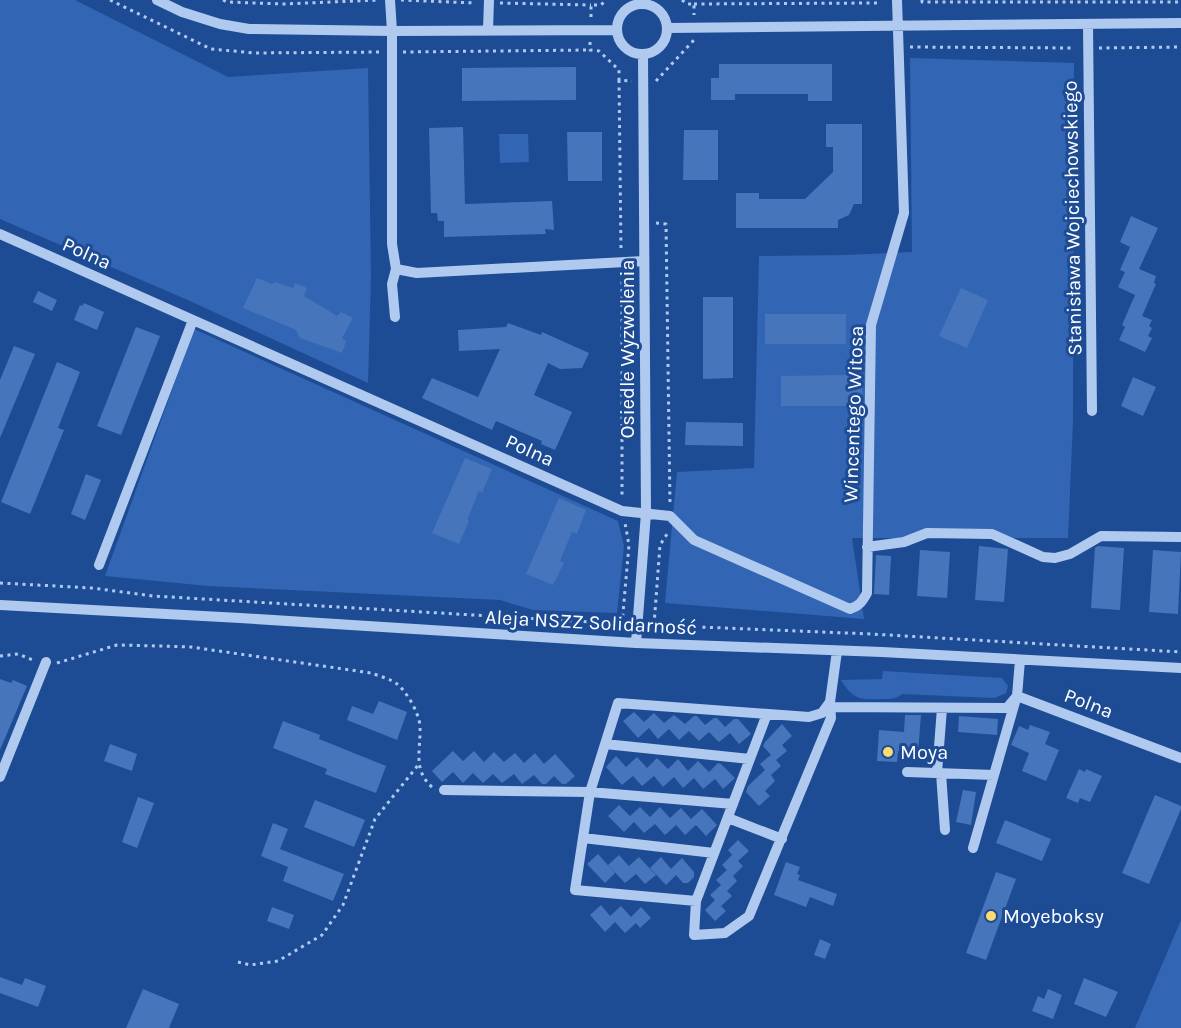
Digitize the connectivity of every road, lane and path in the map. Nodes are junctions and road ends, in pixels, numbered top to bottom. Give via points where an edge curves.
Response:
1 (110, 0) edge
2 (158, 0) edge
3 (222, 0) edge
4 (369, 0) edge
5 (384, 0) edge
6 (390, 0) edge
7 (489, 0) edge
8 (877, 0) edge
9 (897, 0) edge
10 (922, 0) edge
11 (227, 1) edge
12 (282, 2) edge
13 (641, 2) edge
14 (805, 2) edge
15 (857, 2) edge
16 (1181, 2) edge
17 (694, 4) dead end
18 (1181, 24) edge
19 (1088, 25) junction
20 (898, 26) junction
21 (667, 28) junction
22 (488, 30) junction
23 (617, 30) junction
24 (393, 31) junction
25 (705, 39) dead end
26 (694, 42) dead end
27 (1181, 47) edge
28 (899, 48) junction
29 (1089, 48) junction
30 (590, 50) dead end
31 (392, 52) junction
32 (643, 54) junction
33 (619, 81) dead end
34 (644, 223) junction
35 (0, 234) edge
36 (644, 261) junction
37 (622, 262) junction
38 (396, 269) junction
39 (395, 317) dead end
40 (193, 320) junction
41 (1092, 411) dead end
42 (622, 511) junction
43 (646, 513) junction
44 (670, 516) junction
45 (1181, 537) edge
46 (867, 547) junction
47 (99, 565) dead end
48 (0, 583) edge
49 (0, 605) edge
50 (622, 624) junction
51 (638, 625) junction
52 (654, 625) junction
53 (636, 644) junction
54 (837, 651) junction
55 (1181, 652) edge
56 (0, 656) edge
57 (1020, 660) junction
58 (46, 662) junction
59 (1181, 668) edge
60 (1017, 696) junction
61 (830, 705) junction
62 (942, 708) junction
63 (767, 714) junction
64 (605, 744) junction
65 (1181, 758) edge
66 (750, 759) junction
67 (419, 764) junction
68 (907, 772) dead end
69 (939, 773) junction
70 (994, 775) junction
71 (0, 777) edge
72 (444, 790) joint
73 (590, 792) junction
74 (733, 804) junction
75 (728, 818) junction
76 (945, 830) dead end
77 (583, 838) junction
78 (782, 839) junction
79 (973, 848) dead end
80 (714, 853) junction
81 (696, 901) junction
82 (238, 962) dead end

1 - 31 path via 211,48 255,53
2 - 24 street via 220,24 249,29
3 - 11 path
4 - 5 path
4 - 12 path
6 - 24 street
7 - 22 street
8 - 15 path
9 - 20 street, Wincentego Witosa
10 - 16 path
11 - 12 path
13 - 21 street via 659,10
13 - 23 street via 624,12
14 - 15 path
14 - 17 path
18 - 19 street
19 - 20 street
19 - 29 street, Stanisława Wojciechowskiego
20 - 21 street
20 - 28 street, Wincentego Witosa
21 - 32 street via 661,46
22 - 23 street
22 - 24 street
23 - 32 street via 625,47
24 - 31 street
25 - 26 path
27 - 29 path
28 - 29 path
28 - 46 street, Wincentego Witosa via 903,213 871,325
29 - 41 street, Stanisława Wojciechowskiego
30 - 31 path
31 - 38 street via 392,244
32 - 34 street, Osiedle Wyzwolenia
33 - 37 path
34 - 36 street, Osiedle Wyzwolenia
34 - 44 path via 666,224
35 - 40 street, Polna
36 - 37 street
36 - 43 street, Osiedle Wyzwolenia
37 - 38 street via 417,273
37 - 42 path
38 - 39 street via 392,284
40 - 42 street, Polna
40 - 47 street
42 - 43 street, Polna
42 - 50 path via 628,545
43 - 44 street, Polna
43 - 51 street, Osiedle Wyzwolenia
44 - 46 street, Wincentego Witosa via 694,540 850,609 857,607 867,593
44 - 52 path via 669,531 660,545
45 - 46 street via 1101,536 1055,558 992,534 927,533 904,542
48 - 50 path
49 - 53 street, Aleja NSZZ Solidarność
50 - 51 path
51 - 52 path
51 - 53 street, Osiedle Wyzwolenia
52 - 55 path
53 - 54 street, Aleja NSZZ Solidarność
54 - 57 street, Aleja NSZZ Solidarność
54 - 61 street
56 - 58 path via 18,654
57 - 59 street, Aleja NSZZ Solidarność
57 - 60 street
58 - 67 path via 57,663 117,645 170,646 371,673 397,684 409,700 420,722
58 - 71 street
60 - 62 street via 1007,708
60 - 65 street, Polna
60 - 70 street
61 - 62 street
61 - 63 street via 809,717
61 - 78 street via 831,718
62 - 69 street
63 - 64 street via 618,703
63 - 66 street
64 - 66 street
64 - 73 street
66 - 74 street
67 - 72 path via 424,780 434,790
67 - 82 path via 375,819 343,905 322,935 278,961 250,965
68 - 69 street
69 - 70 street
69 - 76 street
70 - 79 street
72 - 73 street
73 - 74 street
73 - 77 street
74 - 75 street
75 - 78 street
75 - 80 street
77 - 80 street
77 - 81 street via 575,890
78 - 81 street via 749,916 724,933 694,935
80 - 81 street

